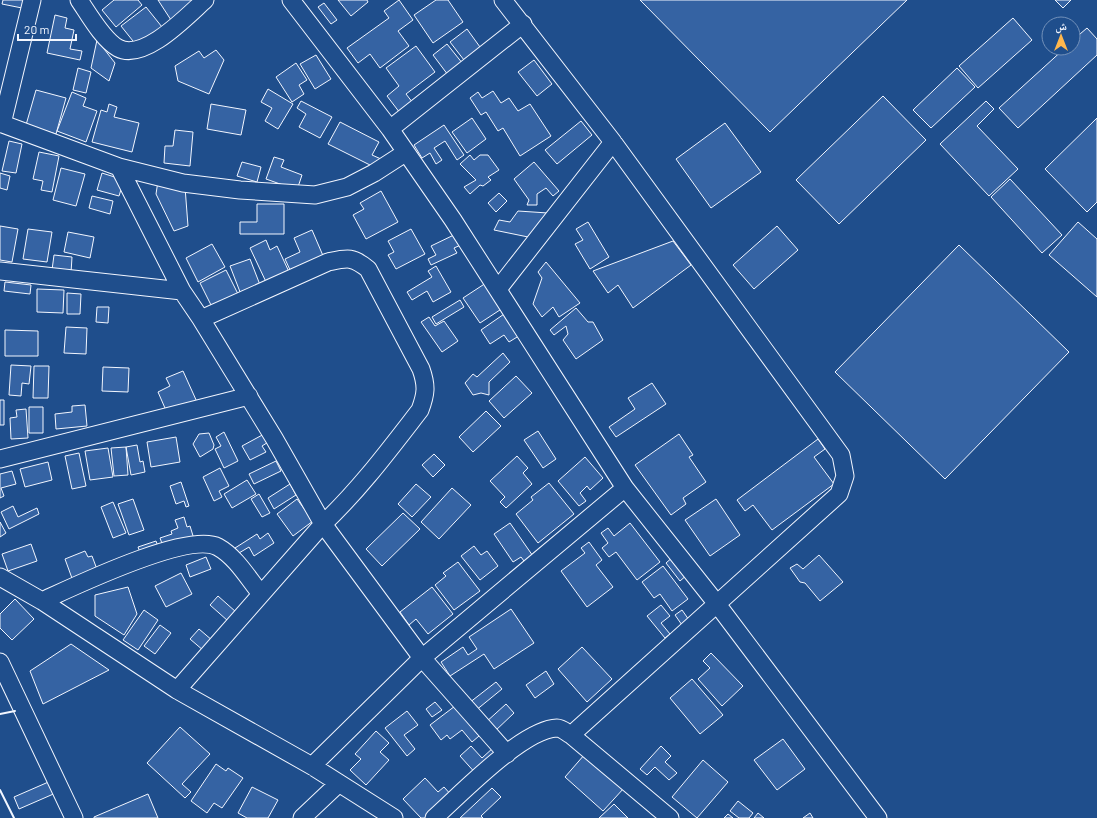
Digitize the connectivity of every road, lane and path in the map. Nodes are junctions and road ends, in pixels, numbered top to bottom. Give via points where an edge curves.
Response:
1 (32, 0) edge
2 (79, 0) edge
3 (206, 0) edge
4 (291, 0) edge
5 (503, 0) edge
6 (523, 24) junction
7 (1, 124) edge
8 (390, 129) junction
9 (613, 142) junction
10 (405, 153) junction
11 (119, 167) junction
12 (0, 271) edge
13 (498, 289) junction
14 (182, 291) junction
15 (201, 319) junction
16 (248, 396) junction
17 (0, 460) edge
18 (625, 488) junction
19 (323, 524) junction
20 (0, 577) edge
21 (261, 594) junction
22 (42, 601) junction
23 (717, 604) junction
24 (422, 658) junction
25 (0, 662) edge
26 (177, 690) junction
27 (571, 735) junction
28 (507, 754) junction
29 (312, 766) junction
30 (339, 783) junction
31 (74, 818) edge
32 (302, 818) edge
33 (394, 818) edge
34 (434, 818) edge
35 (670, 818) edge
36 (878, 818) edge

1 - 7 street
2 - 3 street via 109,41 118,48 136,50 145,48 174,28
4 - 8 street
5 - 6 street
6 - 8 street
6 - 9 street
7 - 11 street
8 - 10 street
9 - 13 street
9 - 23 street via 841,455 844,465 845,476 840,494
10 - 11 street via 347,187 315,195 183,183
10 - 13 street
11 - 14 street
12 - 14 street
13 - 18 street
14 - 15 street
15 - 16 street
15 - 19 street via 328,262 346,258 356,260 368,269 421,369 426,382 424,397 420,410 365,480
16 - 17 street
16 - 19 street
18 - 23 street
18 - 24 street
19 - 21 street
19 - 24 street
20 - 22 street
21 - 22 street via 230,555 216,546 202,544 181,546 97,575
21 - 26 street
22 - 26 street
23 - 27 street
23 - 36 street
24 - 28 street
24 - 29 street
25 - 31 street
26 - 29 street
27 - 28 street via 559,728 545,730
27 - 35 street
28 - 34 street
29 - 30 street
30 - 32 street
30 - 33 street

